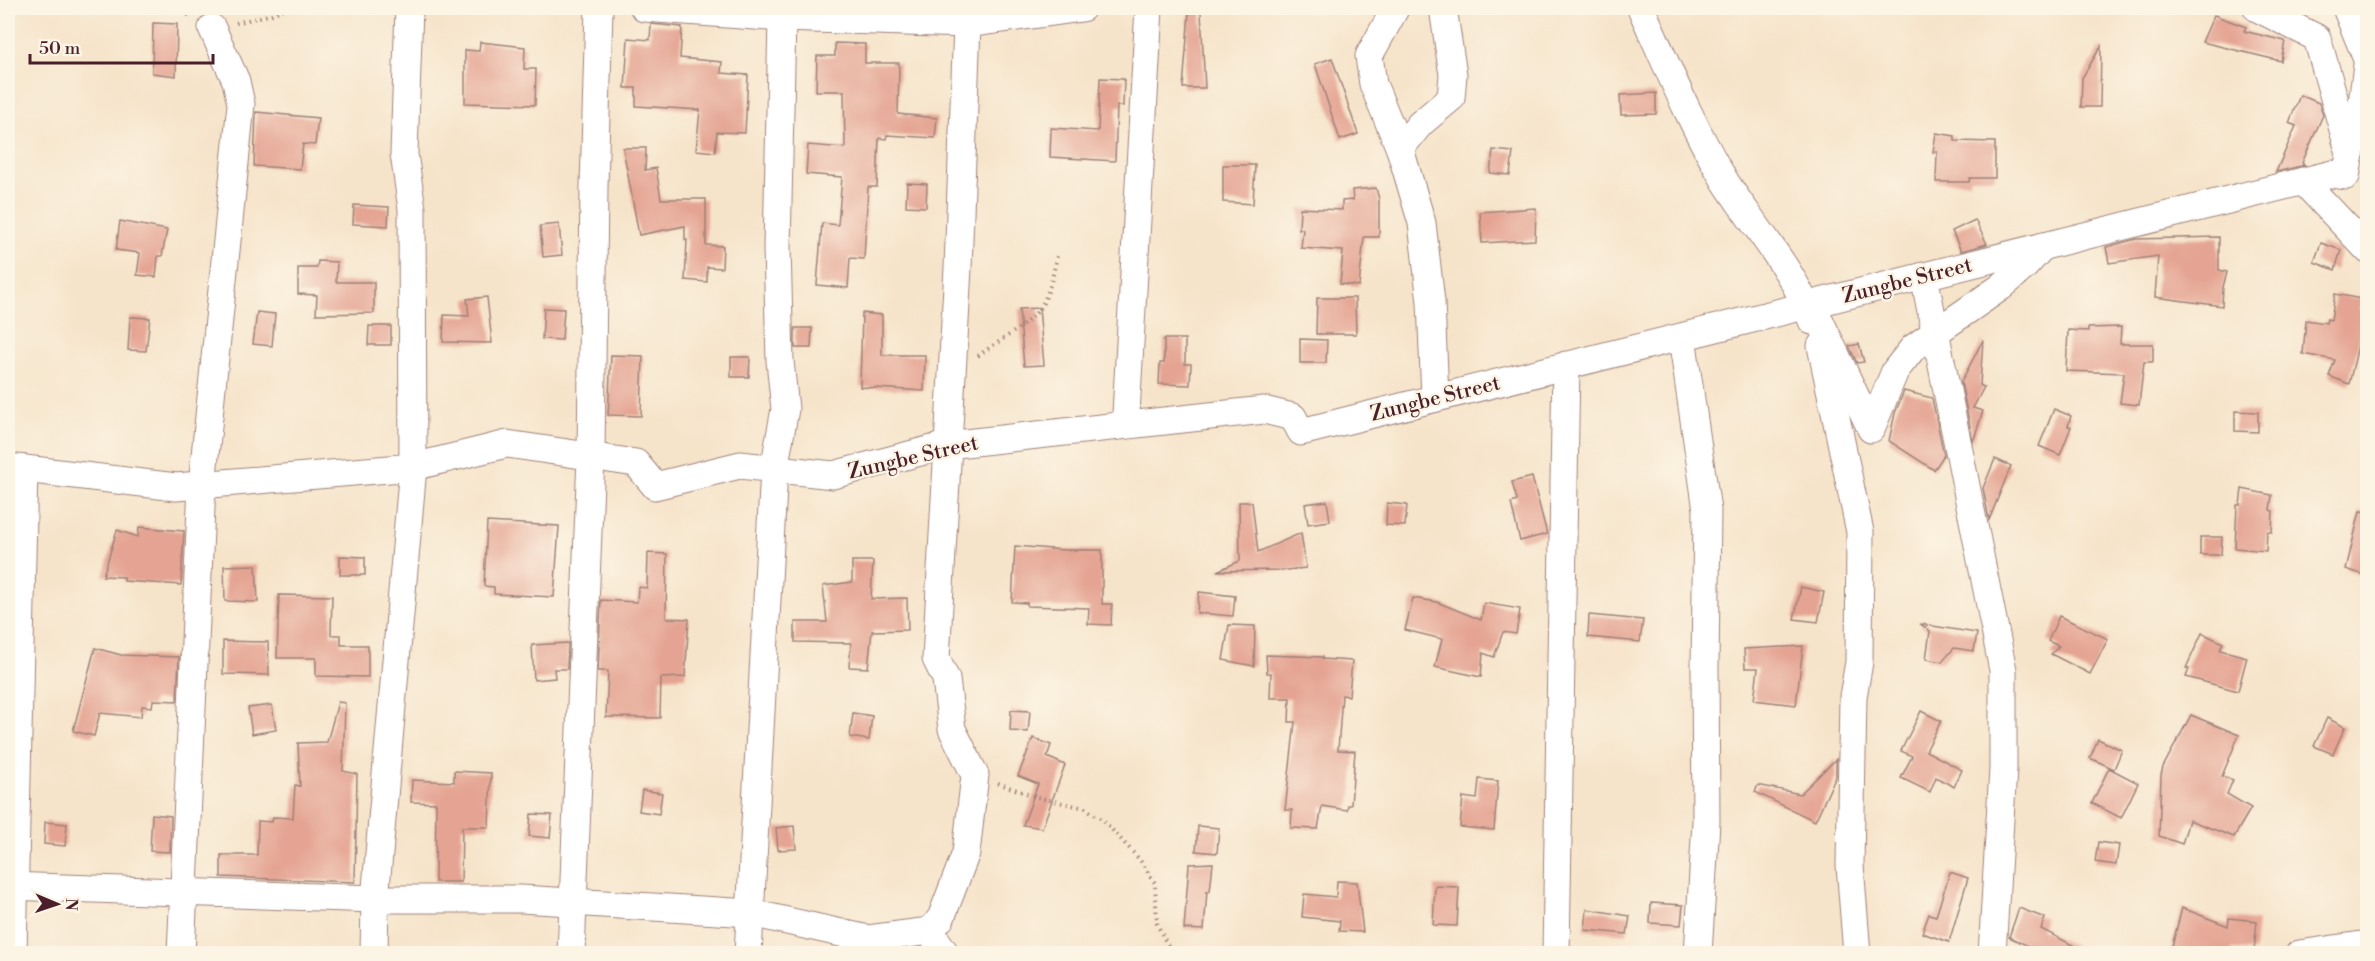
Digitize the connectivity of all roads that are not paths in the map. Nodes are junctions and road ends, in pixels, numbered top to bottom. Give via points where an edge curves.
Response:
1 (409, 8) edge
2 (599, 8) edge
3 (644, 8) edge
4 (1082, 8) edge
5 (1149, 8) edge
6 (1399, 8) edge
7 (1443, 8) edge
8 (1641, 8) edge
9 (2257, 8) edge
10 (2346, 8) edge
11 (782, 13) edge
12 (968, 16) edge
13 (212, 28) dead end
14 (2367, 58) edge
15 (1400, 149) junction
16 (2350, 154) junction
17 (2292, 184) junction
18 (2367, 250) edge
19 (1924, 276) junction
20 (1812, 304) junction
21 (1682, 337) junction
22 (1566, 365) junction
23 (1435, 398) junction
24 (1880, 408) junction
25 (1126, 414) dead end
26 (947, 445) junction
27 (591, 457) junction
28 (413, 467) junction
29 (16, 468) edge
30 (774, 469) junction
31 (202, 485) junction
32 (11, 886) edge
33 (183, 891) junction
34 (375, 899) junction
35 (573, 904) junction
36 (751, 913) junction
37 (930, 931) junction
38 (2367, 944) edge
39 (13, 954) edge
40 (181, 954) edge
41 (374, 954) edge
42 (571, 954) edge
43 (748, 954) edge
44 (946, 954) edge
45 (1556, 954) edge
46 (1698, 954) edge
47 (1857, 954) edge
48 (1992, 954) edge
49 (2299, 954) edge

1 - 28 street via 404,154 412,209
2 - 27 street
3 - 11 street
4 - 12 street
5 - 25 street
6 - 15 street via 1369,56 1374,84
7 - 15 street via 1453,75 1451,98 1420,124
8 - 24 street via 1701,140 1794,284 1810,316 1830,379
9 - 16 street via 2317,38
10 - 14 street
11 - 12 street
11 - 30 street via 777,248 784,409
12 - 26 street
13 - 31 street via 236,81 241,104
14 - 16 street, Zungbe Street via 2359,126
15 - 23 street via 1422,223 1431,302
16 - 17 street, Zungbe Street via 2346,176 2332,174
17 - 18 street
17 - 19 street, Zungbe Street
17 - 24 street via 2239,215 2216,201 2194,195 2054,234 2001,287 1913,348 1895,371
19 - 20 street, Zungbe Street
19 - 48 street via 2003,670 2003,769
20 - 21 street, Zungbe Street
20 - 24 street via 1871,429
20 - 47 street via 1860,532 1850,865
21 - 22 street, Zungbe Street
21 - 46 street via 1707,510 1706,822
22 - 23 street, Zungbe Street
22 - 45 street
23 - 26 street, Zungbe Street via 1301,432 1293,417 1264,410
26 - 30 street, Zungbe Street via 833,475
26 - 37 street via 936,659 946,679 952,729 975,775 966,853 941,918
27 - 28 street, Zungbe Street via 507,444
27 - 30 street, Zungbe Street via 636,463 655,486 740,465
27 - 35 street
28 - 31 street, Zungbe Street
28 - 34 street
29 - 31 street, Zungbe Street via 176,487
29 - 32 street
30 - 36 street
31 - 33 street
32 - 33 street
32 - 39 street
33 - 34 street
33 - 40 street
34 - 35 street via 521,899
34 - 41 street
35 - 36 street
35 - 42 street
36 - 37 street via 868,939
36 - 43 street
37 - 44 street
38 - 49 street

